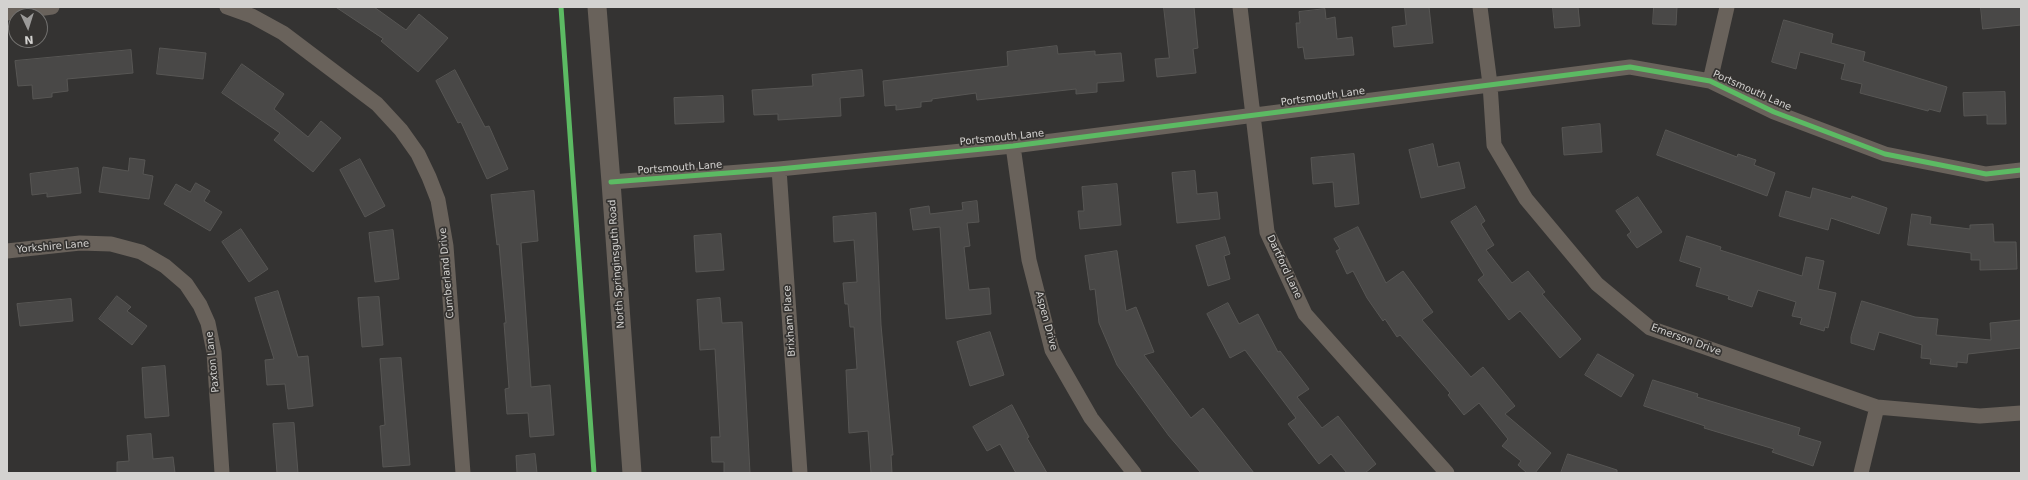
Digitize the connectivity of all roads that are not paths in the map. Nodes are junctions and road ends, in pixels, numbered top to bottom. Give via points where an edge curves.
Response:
1 (52, 7) edge
2 (227, 7) edge
3 (596, 7) edge
4 (1240, 7) edge
5 (1480, 7) edge
6 (1727, 7) edge
7 (7, 13) edge
8 (1710, 81) junction
9 (1490, 84) junction
10 (1252, 115) junction
11 (1013, 146) junction
12 (779, 169) junction
13 (2021, 170) edge
14 (611, 182) junction
15 (7, 251) edge
16 (165, 266) joint
17 (1877, 408) junction
18 (2021, 413) edge
19 (222, 473) edge
20 (462, 473) edge
21 (632, 473) edge
22 (800, 473) edge
23 (1134, 473) edge
24 (1447, 473) edge
25 (1861, 473) edge

1 - 7 street
2 - 20 street, Cumberland Drive via 252,16 283,33 377,104 401,130 418,154 438,200 446,246
3 - 14 street, North Springinsguth Road
4 - 10 street, Dartford Lane
5 - 9 street, Emerson Drive
6 - 8 street
8 - 9 street, Portsmouth Lane via 1630,67
8 - 13 street, Portsmouth Lane via 1774,112 1885,154 1986,174
9 - 10 street, Portsmouth Lane
9 - 17 street, Emerson Drive via 1494,145 1526,199 1597,284 1650,328
10 - 11 street, Portsmouth Lane
10 - 24 street, Dartford Lane via 1268,232 1306,314
11 - 12 street, Portsmouth Lane
11 - 23 street, Aspen Drive via 1029,260 1052,350 1091,418
12 - 14 street, Portsmouth Lane
12 - 22 street, Brixham Place
14 - 21 street, North Springinsguth Road
15 - 16 street, Yorkshire Lane via 80,243 111,244 141,252
16 - 19 street, Paxton Lane via 186,284 208,323 214,352
17 - 18 street, Emerson Drive via 1980,416
17 - 25 street

